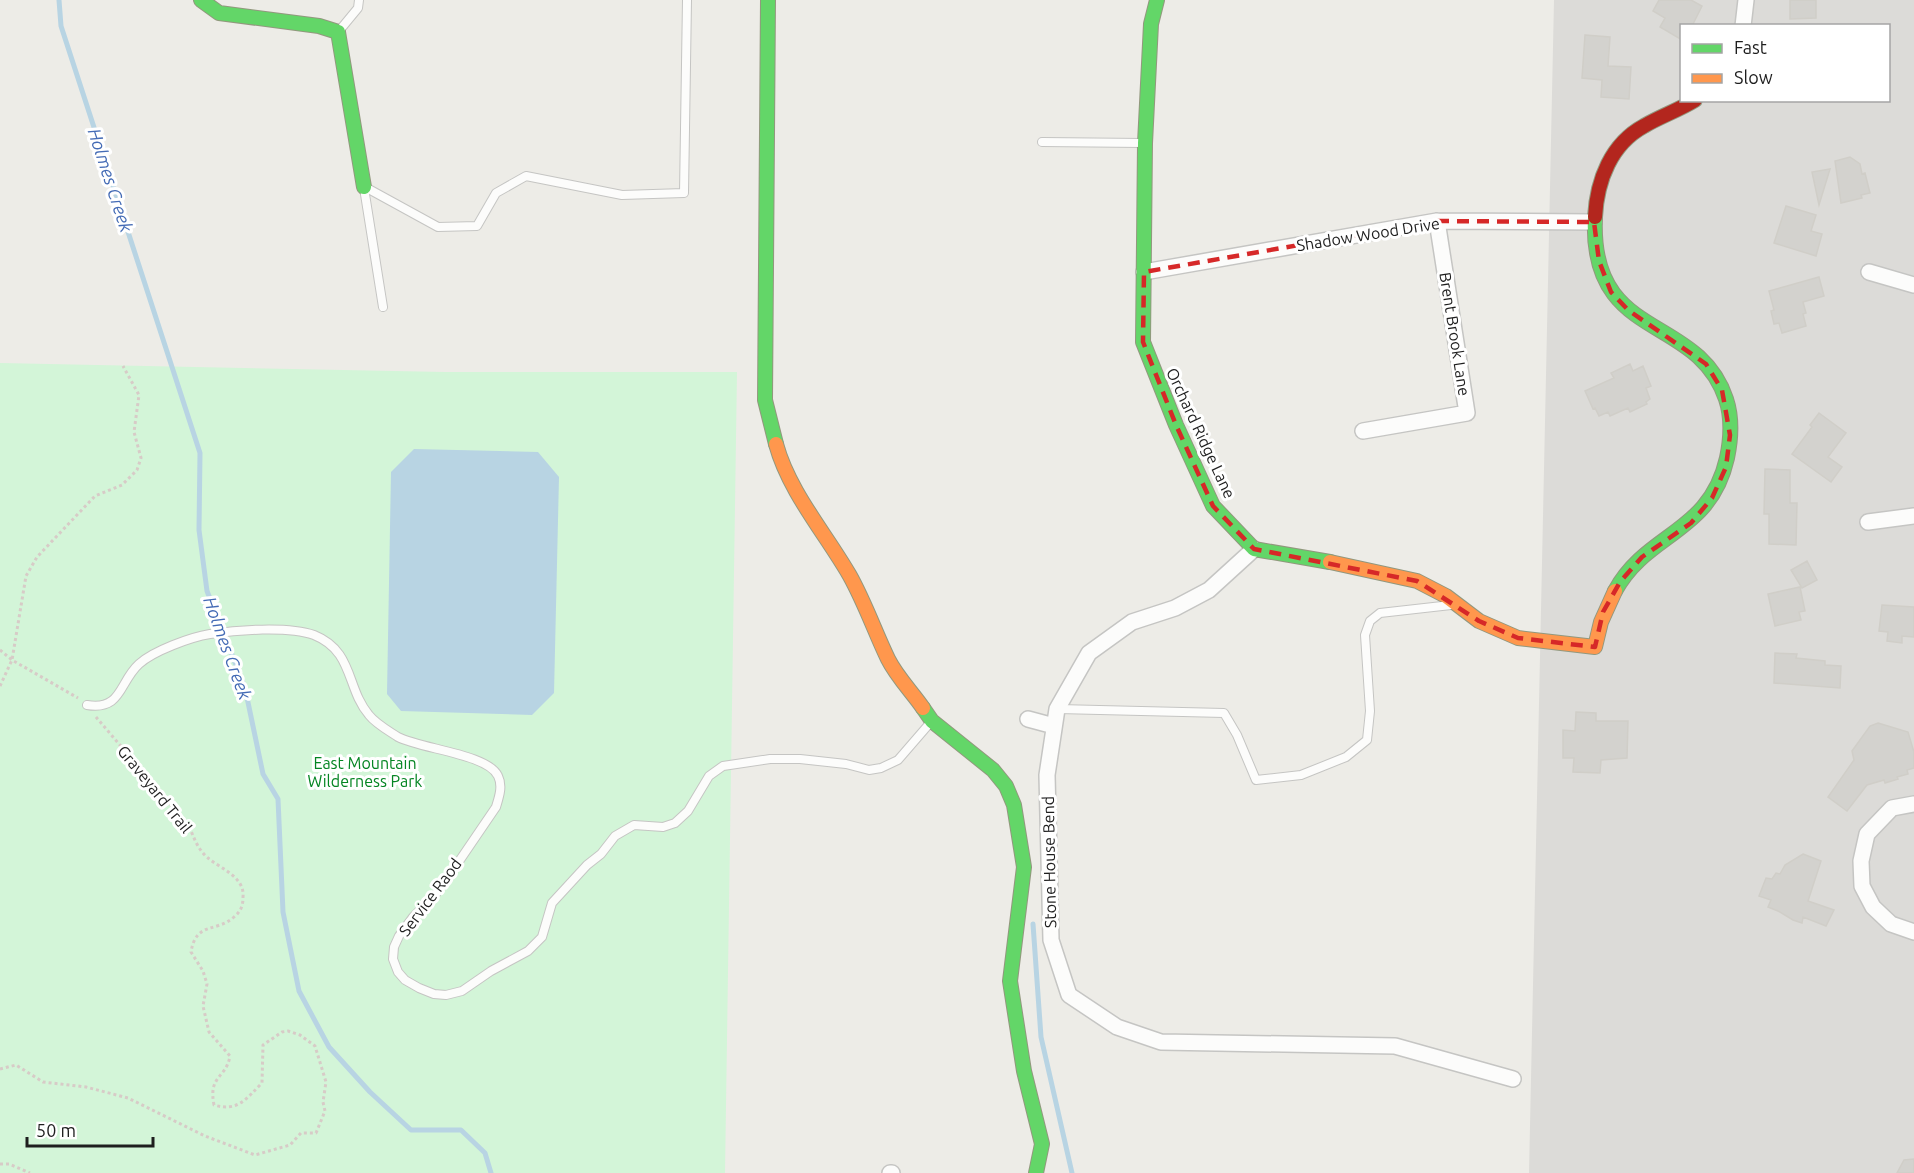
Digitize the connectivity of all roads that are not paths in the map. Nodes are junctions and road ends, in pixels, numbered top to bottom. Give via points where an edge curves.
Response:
1 (201, 0) edge
2 (359, 0) edge
3 (687, 0) edge
4 (768, 0) edge
5 (1157, 0) edge
6 (1746, 0) edge
7 (1743, 24) edge
8 (338, 32) junction
9 (1691, 102) edge
10 (1042, 142) dead end
11 (1145, 143) junction
12 (364, 187) junction
13 (1437, 221) junction
14 (1594, 222) junction
15 (1144, 272) junction
16 (1869, 272) dead end
17 (1914, 285) edge
18 (383, 307) dead end
19 (1363, 431) dead end
20 (1914, 516) edge
21 (1868, 522) dead end
22 (1254, 549) junction
23 (1457, 604) junction
24 (87, 705) road end
25 (1057, 708) junction
26 (1028, 719) dead end
27 (932, 721) junction
28 (1054, 726) junction
29 (1914, 804) edge
30 (1914, 932) edge
31 (1514, 1079) dead end
32 (1036, 1173) edge

1 - 8 street via 219,13
2 - 8 lane via 358,8
3 - 12 lane via 684,193 622,195 526,176 496,194 477,226 438,227
4 - 27 street via 765,400 781,462 849,574 889,661
5 - 11 street, Orchard Ridge Lane via 1151,24
6 - 7 street
8 - 12 street
9 - 14 street via 1638,129 1617,149 1602,174
10 - 11 lane
11 - 15 street, Orchard Ridge Lane
12 - 18 lane
13 - 14 street, Shadow Wood Drive
13 - 15 street, Shadow Wood Drive
13 - 19 street, Brent Brook Lane via 1467,413
14 - 23 street via 1601,271 1615,297 1628,310 1696,354 1715,376 1727,405 1730,435 1720,483 1691,523 1642,557 1620,582 1603,612 1595,647 1518,638 1479,621
15 - 22 street, Orchard Ridge Lane via 1143,342 1213,506
16 - 17 street
20 - 21 street
22 - 23 street via 1417,581
22 - 25 street, Stone House Bend via 1209,590 1175,608 1132,622 1089,653
23 - 25 lane via 1380,613 1370,621 1365,635 1370,711 1367,740 1346,756 1301,775 1256,780 1224,713
24 - 27 lane, Service Raod via 111,703 140,663 162,650 208,634 294,631 313,635 337,651 364,707 380,725 412,743 488,765 500,783 496,807 394,947 393,959 405,980 434,994 446,995 462,990 536,945 547,926 552,903 615,836 634,825 663,827 675,823 688,811 709,776 723,766 800,759 868,770 881,768 898,760
25 - 28 street, Stone House Bend
26 - 28 street
27 - 32 street via 993,770 1014,804 1024,867 1010,981 1024,1071 1042,1144
28 - 31 street, Stone House Bend via 1047,775 1051,940 1069,994 1117,1027 1161,1042 1395,1046
29 - 30 street via 1892,808 1867,834 1861,861 1862,886 1873,907 1891,924

